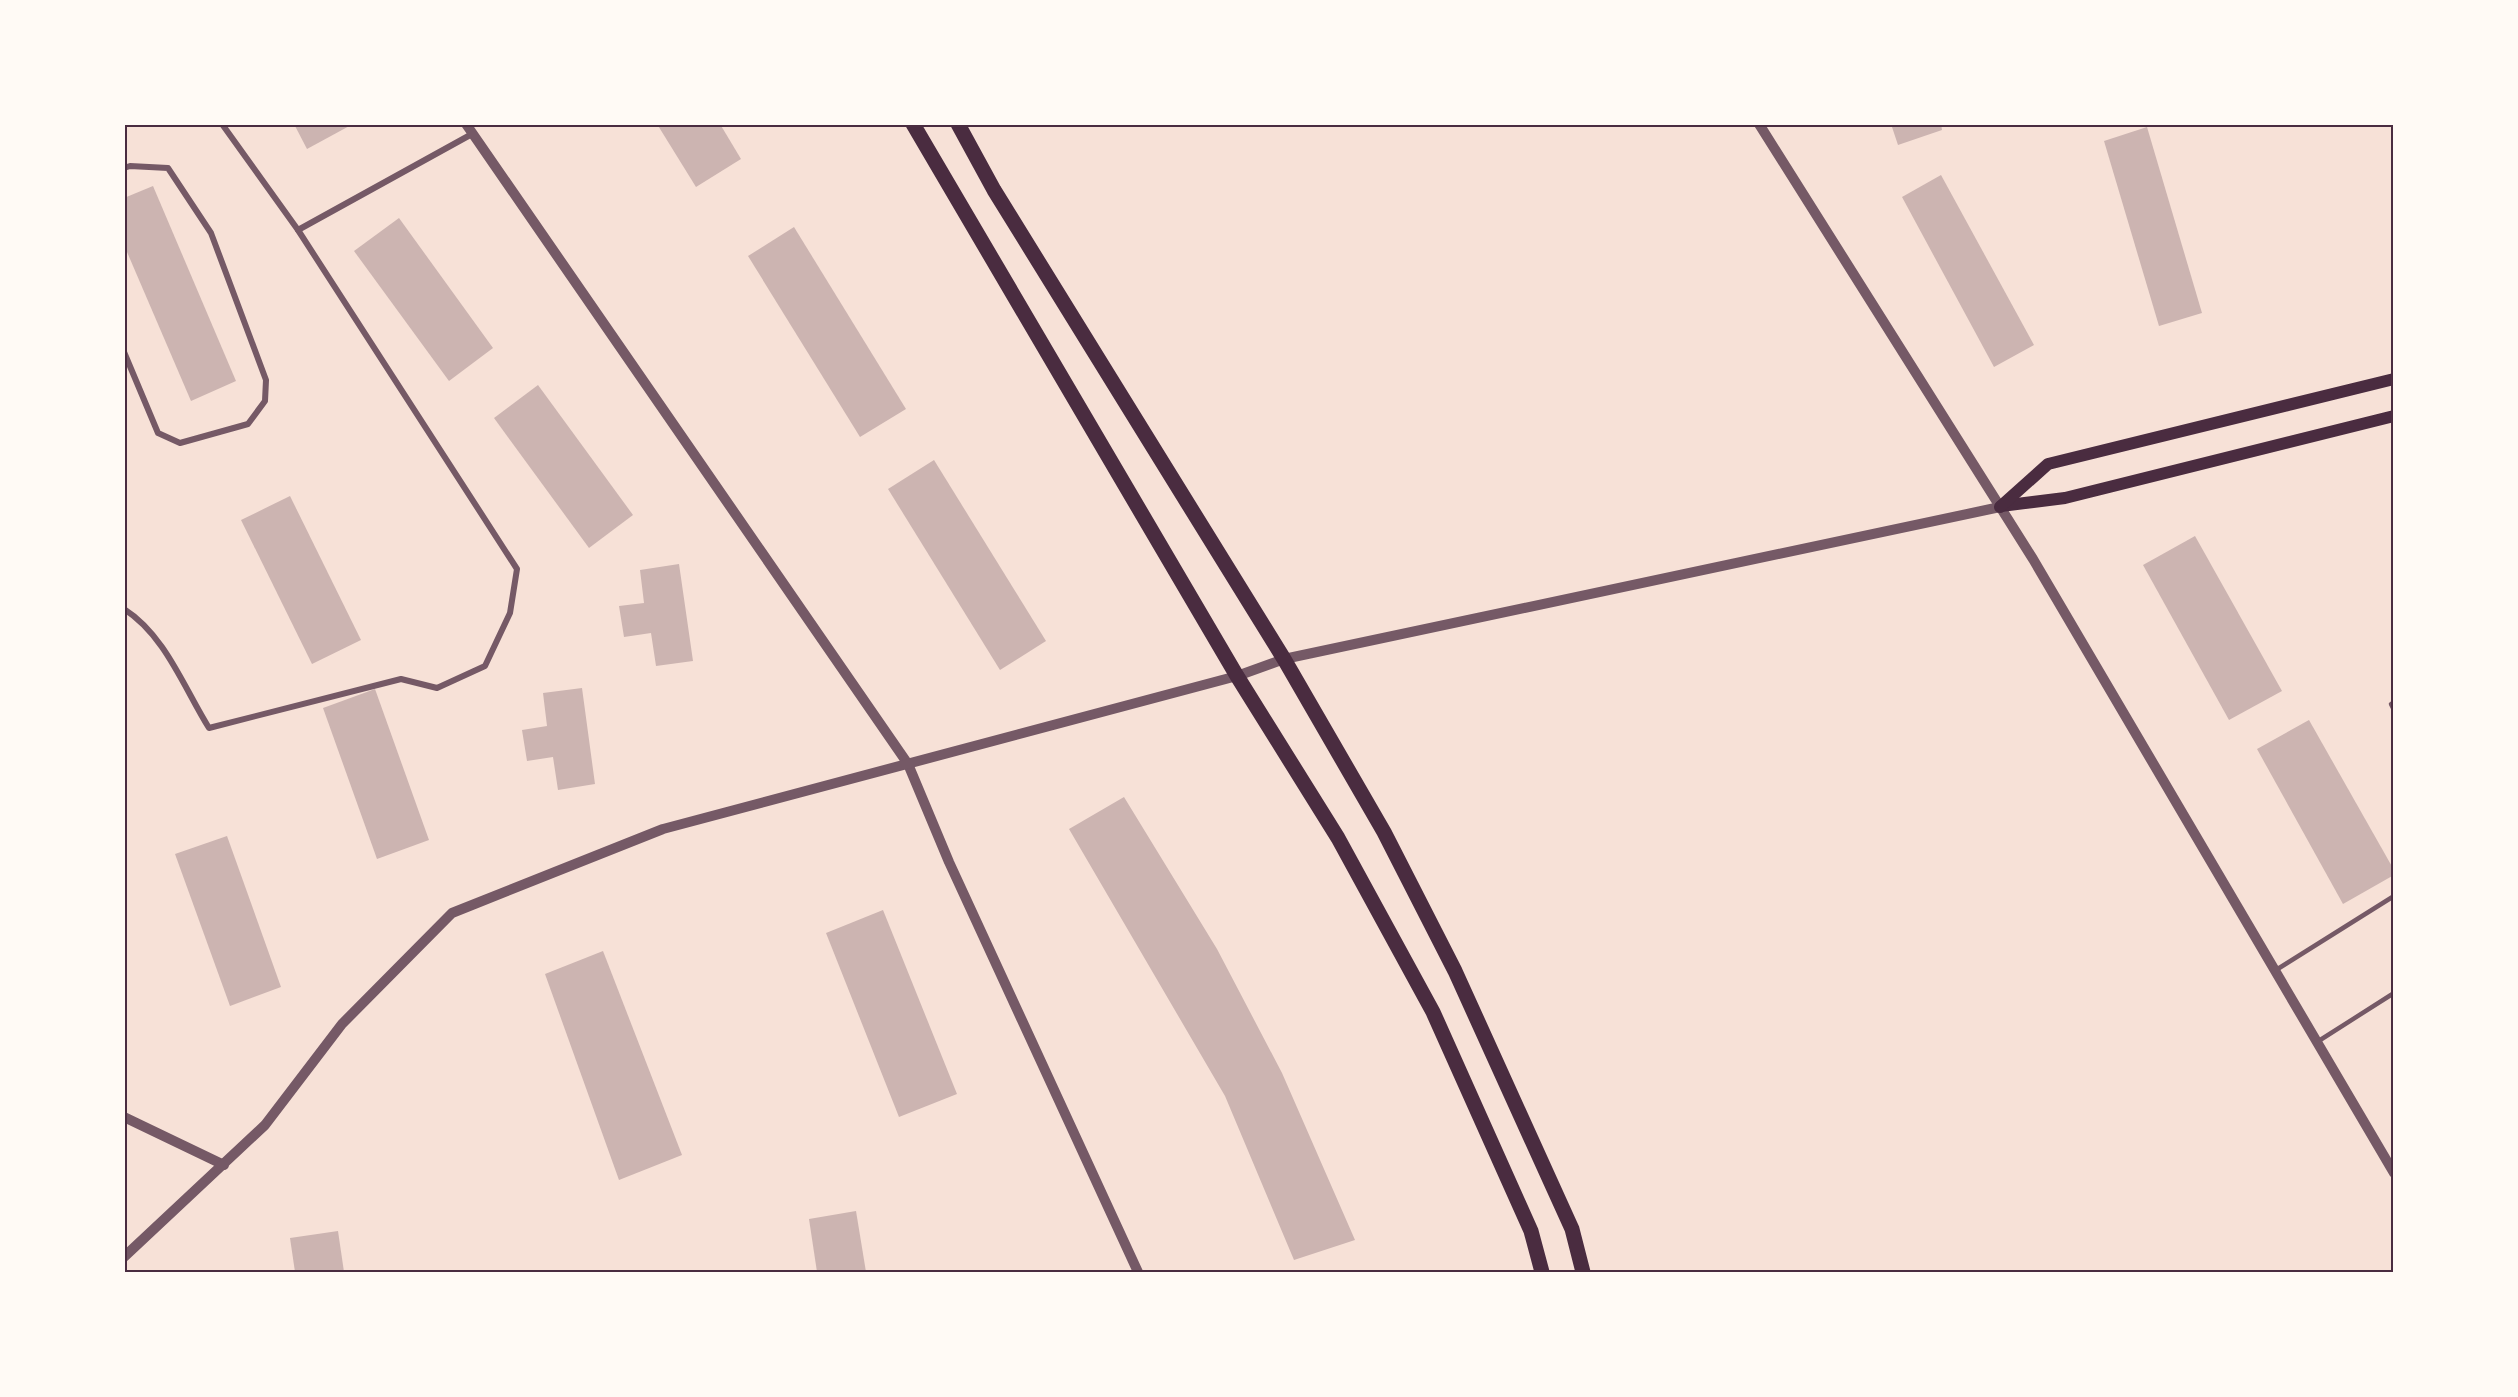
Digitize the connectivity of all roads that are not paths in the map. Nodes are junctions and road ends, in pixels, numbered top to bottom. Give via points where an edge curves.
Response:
1 (222, 124) edge
2 (913, 124) edge
3 (958, 124) edge
4 (1759, 124) edge
5 (469, 129) edge
6 (124, 168) edge
7 (298, 230) junction
8 (124, 352) edge
9 (2394, 379) edge
10 (2394, 416) edge
11 (2000, 507) junction
12 (124, 609) edge
13 (1284, 659) junction
14 (1237, 676) junction
15 (2394, 702) edge
16 (2394, 710) edge
17 (908, 764) junction
18 (2394, 896) edge
19 (2274, 971) junction
20 (2394, 993) edge
21 (2317, 1041) junction
22 (124, 1117) edge
23 (224, 1165) junction
24 (2394, 1173) edge
25 (124, 1257) edge
26 (1138, 1272) edge
27 (1542, 1272) edge
28 (1583, 1272) edge

1 - 7 street
2 - 14 main road
3 - 13 main road via 1000,199
4 - 11 street
5 - 7 street
5 - 17 street
6 - 8 street via 168,168 211,233 266,380 265,400 248,424 180,443 158,433
7 - 12 street via 518,569 510,613 485,666 437,688 401,680 209,728 171,661 138,618
9 - 11 main road via 2048,464
10 - 11 main road via 2065,498
11 - 13 street
11 - 19 street
13 - 14 street
13 - 28 main road via 1384,832 1455,971 1572,1229
14 - 17 street
14 - 27 main road via 1338,838 1434,1012 1531,1231
15 - 16 lane
17 - 23 street via 663,829 452,913 342,1024 265,1125
17 - 26 street via 949,862
18 - 19 lane
19 - 21 street
20 - 21 lane
21 - 24 street
22 - 23 street
23 - 25 street

